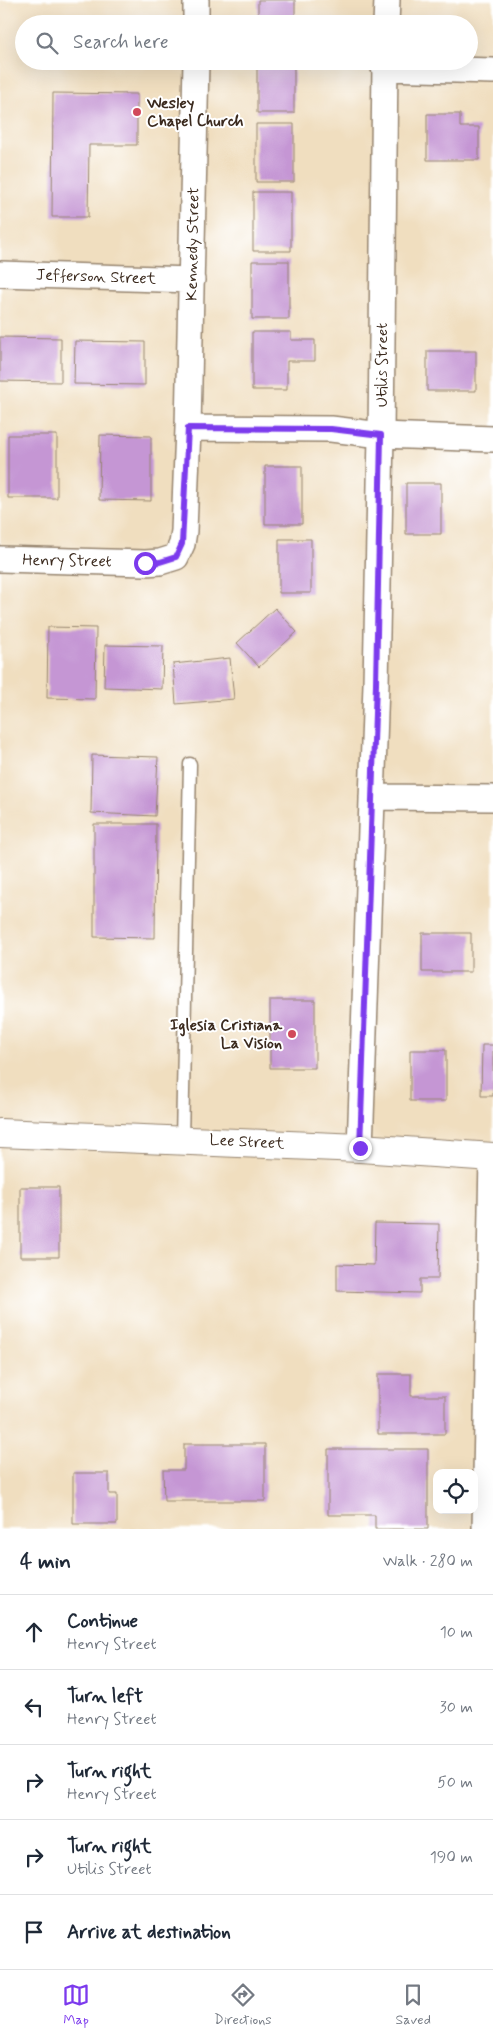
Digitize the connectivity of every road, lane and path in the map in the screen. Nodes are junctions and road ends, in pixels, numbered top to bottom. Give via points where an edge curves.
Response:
1 (196, 0) edge
2 (387, 0) edge
3 (196, 15) edge
4 (386, 15) edge
5 (196, 70) edge
6 (385, 70) edge
7 (475, 70) edge
8 (493, 71) edge
9 (0, 274) edge
10 (192, 280) junction
11 (188, 428) junction
12 (381, 435) junction
13 (493, 439) edge
14 (0, 559) edge
15 (190, 764) dead end
16 (372, 796) junction
17 (493, 798) edge
18 (0, 1133) edge
19 (182, 1140) junction
20 (360, 1148) junction
21 (492, 1157) edge
22 (485, 1529) edge

1 - 3 street
2 - 4 street
5 - 10 street, Kennedy Street
6 - 12 street, Utilis Street
7 - 8 street
9 - 10 street, Jefferson Street
10 - 11 street, Kennedy Street
11 - 12 street via 331,429
11 - 14 street, Henry Street via 184,530 176,557 145,563
12 - 13 street
12 - 16 street, Utilis Street
15 - 19 lane
16 - 17 street
16 - 20 street, Utilis Street
18 - 19 main road, Lee Street
19 - 20 main road, Lee Street
20 - 21 main road, Lee Street
21 - 22 street

